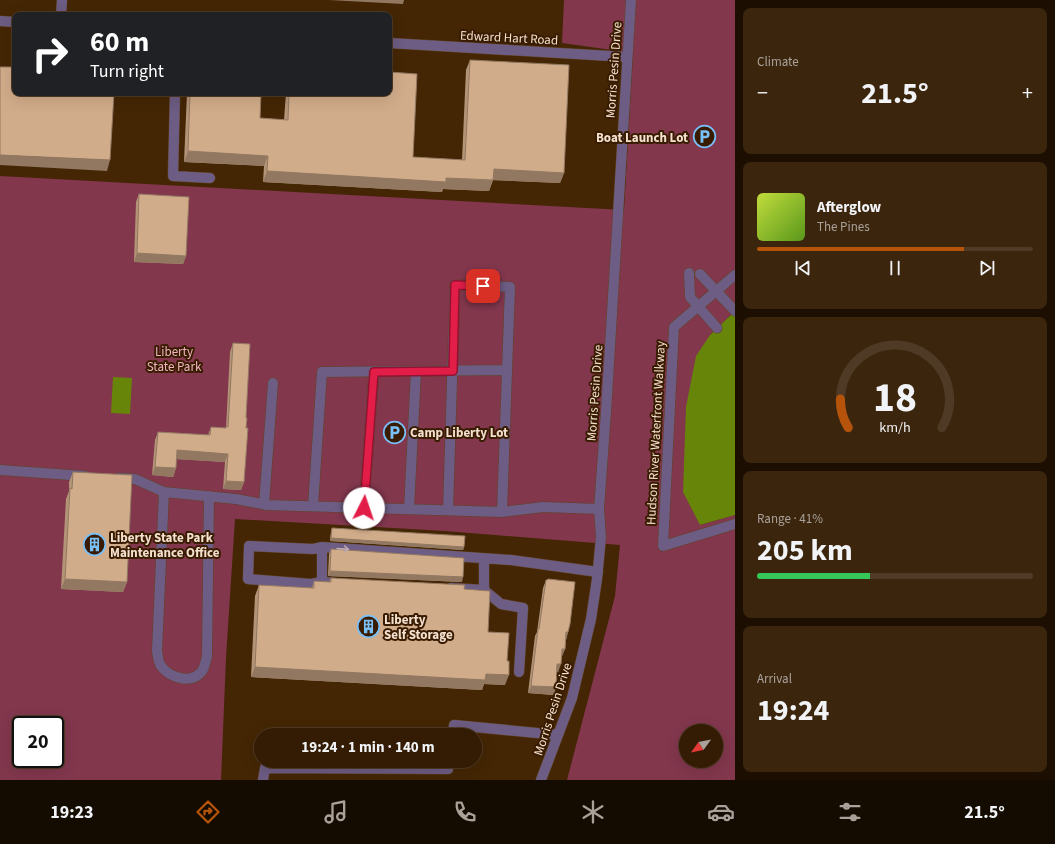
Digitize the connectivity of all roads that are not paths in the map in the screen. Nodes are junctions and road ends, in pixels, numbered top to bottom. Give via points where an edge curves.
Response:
1 (62, 0) edge
2 (630, 0) edge
3 (61, 12) edge
4 (0, 21) edge
5 (12, 22) edge
6 (392, 43) edge
7 (627, 57) junction
8 (175, 96) edge
9 (210, 178) dead end
10 (689, 273) dead end
11 (700, 274) dead end
12 (735, 275) edge
13 (716, 291) junction
14 (698, 306) junction
15 (735, 311) edge
16 (717, 328) dead end
17 (507, 370) junction
18 (416, 371) junction
19 (453, 371) junction
20 (374, 372) junction
21 (273, 383) dead end
22 (0, 470) edge
23 (95, 476) edge
24 (111, 478) edge
25 (164, 492) junction
26 (209, 496) junction
27 (264, 504) junction
28 (313, 506) junction
29 (364, 508) junction
30 (409, 509) junction
31 (599, 509) junction
32 (448, 510) junction
33 (502, 512) junction
34 (735, 524) edge
35 (322, 547) junction
36 (484, 558) junction
37 (598, 572) junction
38 (322, 582) junction
39 (345, 584) edge
40 (438, 588) edge
41 (484, 590) junction
42 (519, 672) dead end
43 (454, 728) edge
44 (558, 735) junction
45 (265, 768) edge
46 (265, 768) edge
47 (448, 768) edge
48 (263, 780) edge
49 (541, 780) edge

1 - 3 street
2 - 7 street, Morris Pesin Drive
4 - 5 street
6 - 7 street, Edward Hart Road
7 - 31 street, Morris Pesin Drive
8 - 9 street via 173,176
10 - 14 street via 690,297
11 - 13 street
12 - 13 street, Hudson River Waterfront Walkway
13 - 14 street, Hudson River Waterfront Walkway
13 - 15 street
14 - 16 street
14 - 34 street, Hudson River Waterfront Walkway via 674,327 663,546
17 - 19 street
17 - 19 street via 510,287 455,285
17 - 33 street
18 - 19 street
18 - 20 street
18 - 30 street
19 - 32 street
20 - 28 street via 322,372
20 - 29 street
21 - 27 street
22 - 23 street
24 - 25 street via 135,479
25 - 26 street
25 - 26 street via 157,651 160,665 171,675 183,679 195,678 203,670 207,656
26 - 27 street
27 - 28 street
28 - 29 street
29 - 30 street
30 - 32 street
31 - 33 street via 543,507
31 - 37 street, Morris Pesin Drive via 601,537
32 - 33 street
35 -> 36 street
35 - 38 street
35 - 38 street via 313,549 250,546 248,579 311,584
36 - 37 street
36 - 41 street
37 - 44 street, Morris Pesin Drive via 582,659 572,698
38 - 39 street
40 - 41 street
41 - 42 street via 500,604 523,608
43 - 44 street via 454,725
44 - 49 street, Morris Pesin Drive
45 - 48 street
46 - 47 street

